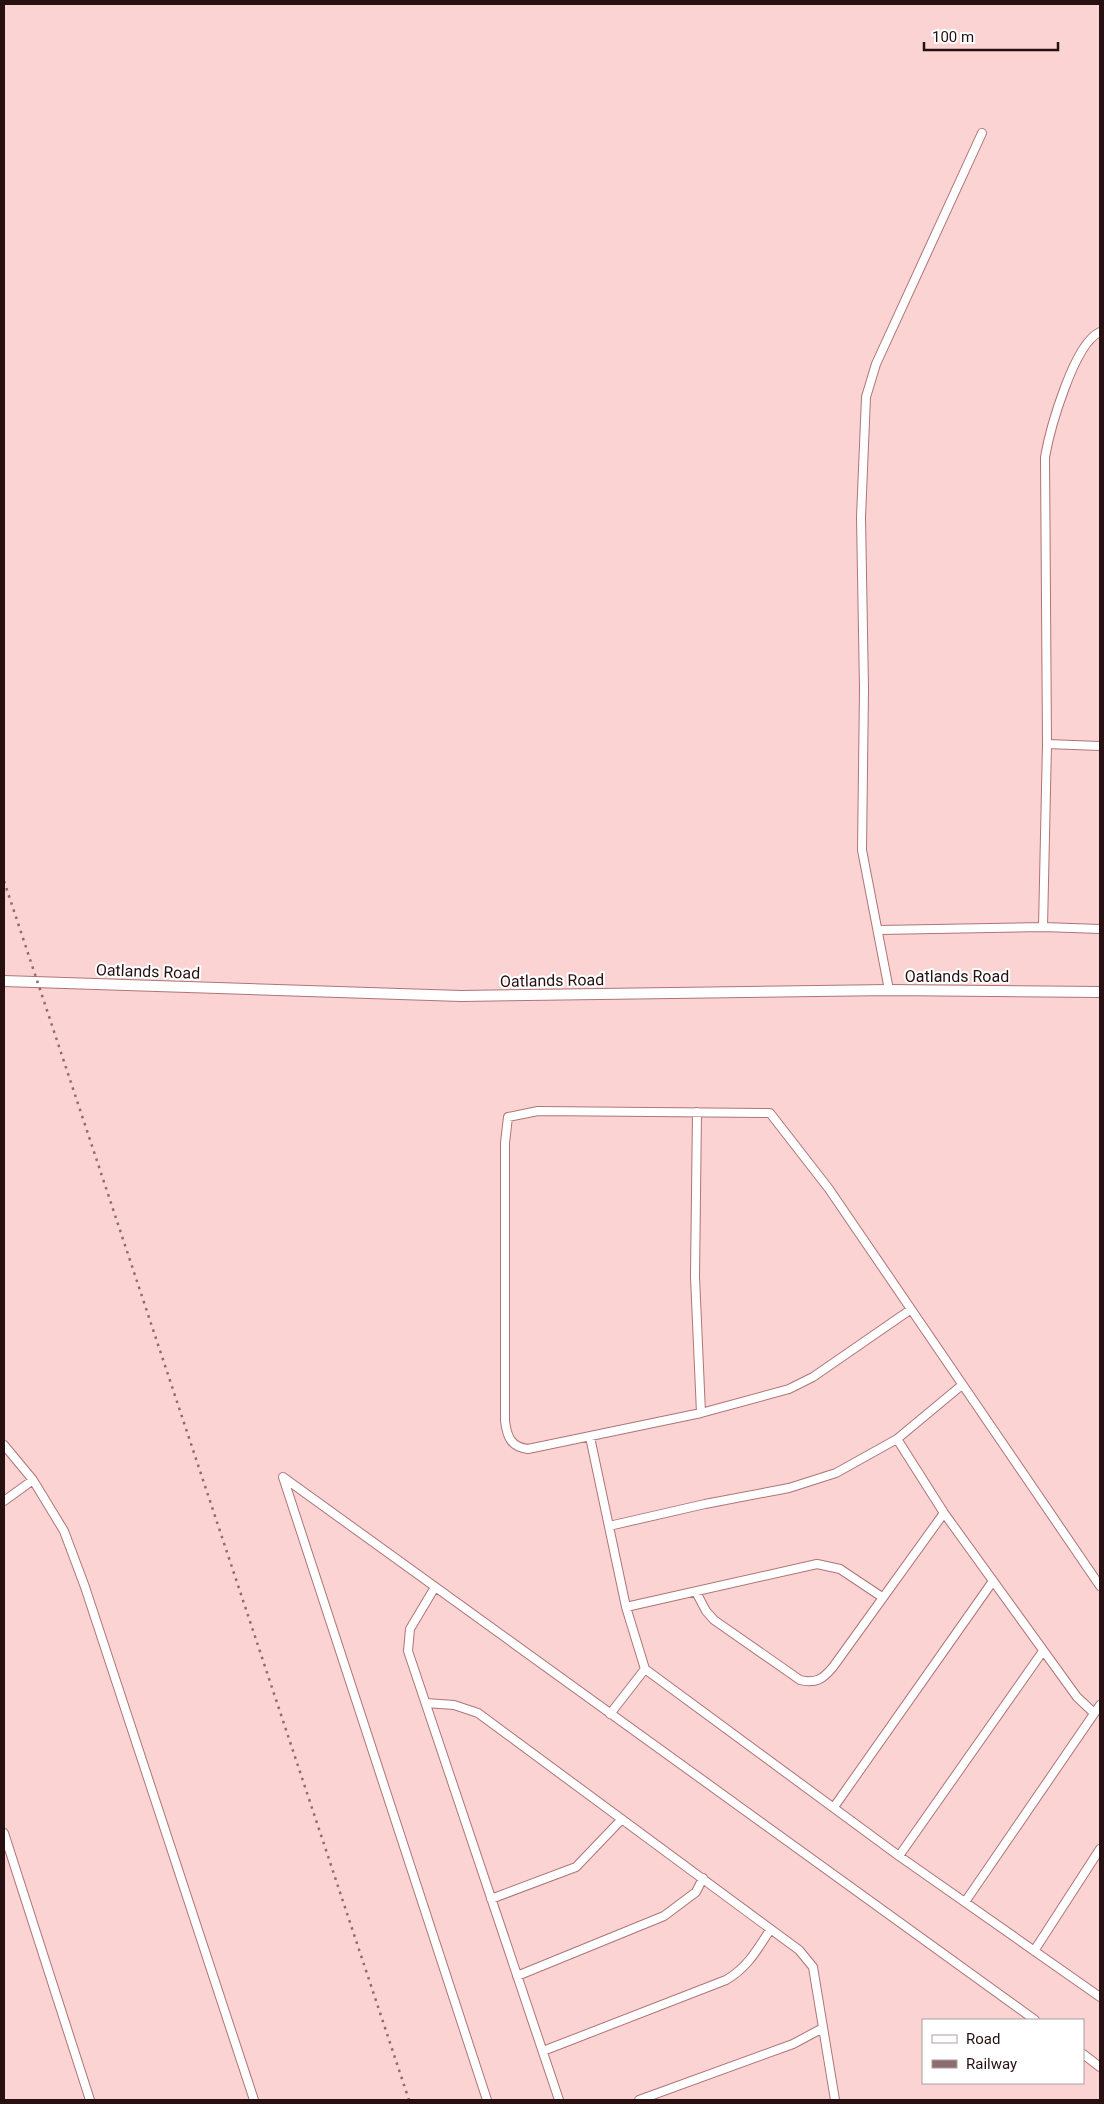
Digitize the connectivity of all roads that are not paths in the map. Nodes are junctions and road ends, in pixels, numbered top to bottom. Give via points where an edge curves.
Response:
1 (982, 133) dead end
2 (1100, 332) edge
3 (1047, 744) junction
4 (1100, 746) edge
5 (1043, 927) junction
6 (1100, 929) edge
7 (879, 930) junction
8 (4, 981) edge
9 (889, 990) junction
10 (1100, 992) edge
11 (697, 1112) junction
12 (910, 1310) junction
13 (962, 1385) junction
14 (701, 1413) junction
15 (590, 1438) junction
16 (897, 1439) junction
17 (4, 1445) edge
18 (33, 1480) junction
19 (4, 1502) edge
20 (944, 1512) junction
21 (609, 1526) junction
22 (993, 1581) junction
23 (1100, 1586) edge
24 (435, 1587) junction
25 (696, 1592) junction
26 (882, 1597) junction
27 (626, 1607) junction
28 (1043, 1651) junction
29 (645, 1670) junction
30 (426, 1703) junction
31 (1100, 1706) edge
32 (1094, 1713) junction
33 (610, 1714) junction
34 (834, 1807) junction
35 (621, 1820) junction
36 (4, 1833) edge
37 (1100, 1849) edge
38 (899, 1856) junction
39 (703, 1878) junction
40 (491, 1899) junction
41 (964, 1902) junction
42 (770, 1930) junction
43 (1034, 1951) junction
44 (517, 1976) junction
45 (1099, 1993) edge
46 (1034, 2019) edge
47 (822, 2028) junction
48 (543, 2051) junction
49 (1084, 2055) edge
50 (1100, 2067) edge
51 (654, 2098) edge
52 (90, 2100) edge
53 (254, 2100) edge
54 (487, 2100) edge
55 (559, 2100) edge
56 (639, 2100) edge
57 (836, 2100) edge

1 - 7 street via 876,364 866,397 861,517 862,850
2 - 3 street via 1086,344 1068,381 1051,429 1046,457
3 - 4 street
3 - 5 street
5 - 6 street
5 - 7 street
7 - 9 street
8 - 9 street, Oatlands Road via 461,996
9 - 10 street, Oatlands Road
11 - 12 street via 770,1113 829,1189
11 - 14 street via 695,1277
11 - 15 street via 538,1111 508,1117 505,1143 506,1430 513,1444 528,1449
12 - 13 street
12 - 14 street via 801,1383 769,1396
13 - 16 street
13 - 23 street
14 - 15 street
15 - 21 street
16 - 20 street
16 - 21 street via 836,1473 790,1488
17 - 18 street
18 - 19 street
18 - 53 street via 64,1531 85,1587
20 - 22 street
20 - 26 street
21 - 27 street
22 - 28 street
22 - 34 street
24 - 30 street via 413,1624 408,1640 408,1651
24 - 33 street
24 - 54 street via 282,1477
25 - 26 street via 817,1564 840,1569
25 - 26 street via 706,1610 723,1628 800,1680 813,1682 820,1680 833,1667
25 - 27 street
27 - 29 street
28 - 32 street via 1077,1698
28 - 38 street
29 - 33 street
29 - 34 street
30 - 35 street via 454,1705 478,1713
30 - 40 street
31 - 32 street
32 - 41 street
33 - 46 street
34 - 38 street
35 - 39 street
35 - 40 street via 576,1867
36 - 52 street
37 - 43 street
38 - 41 street
39 - 42 street
39 - 44 street via 696,1892 664,1916
40 - 44 street
41 - 43 street
42 - 47 street via 799,1950 813,1967
42 - 48 street via 750,1962 726,1980
43 - 45 street
44 - 48 street
47 - 51 street via 787,2046
47 - 57 street
48 - 55 street
49 - 50 street
51 - 56 street

